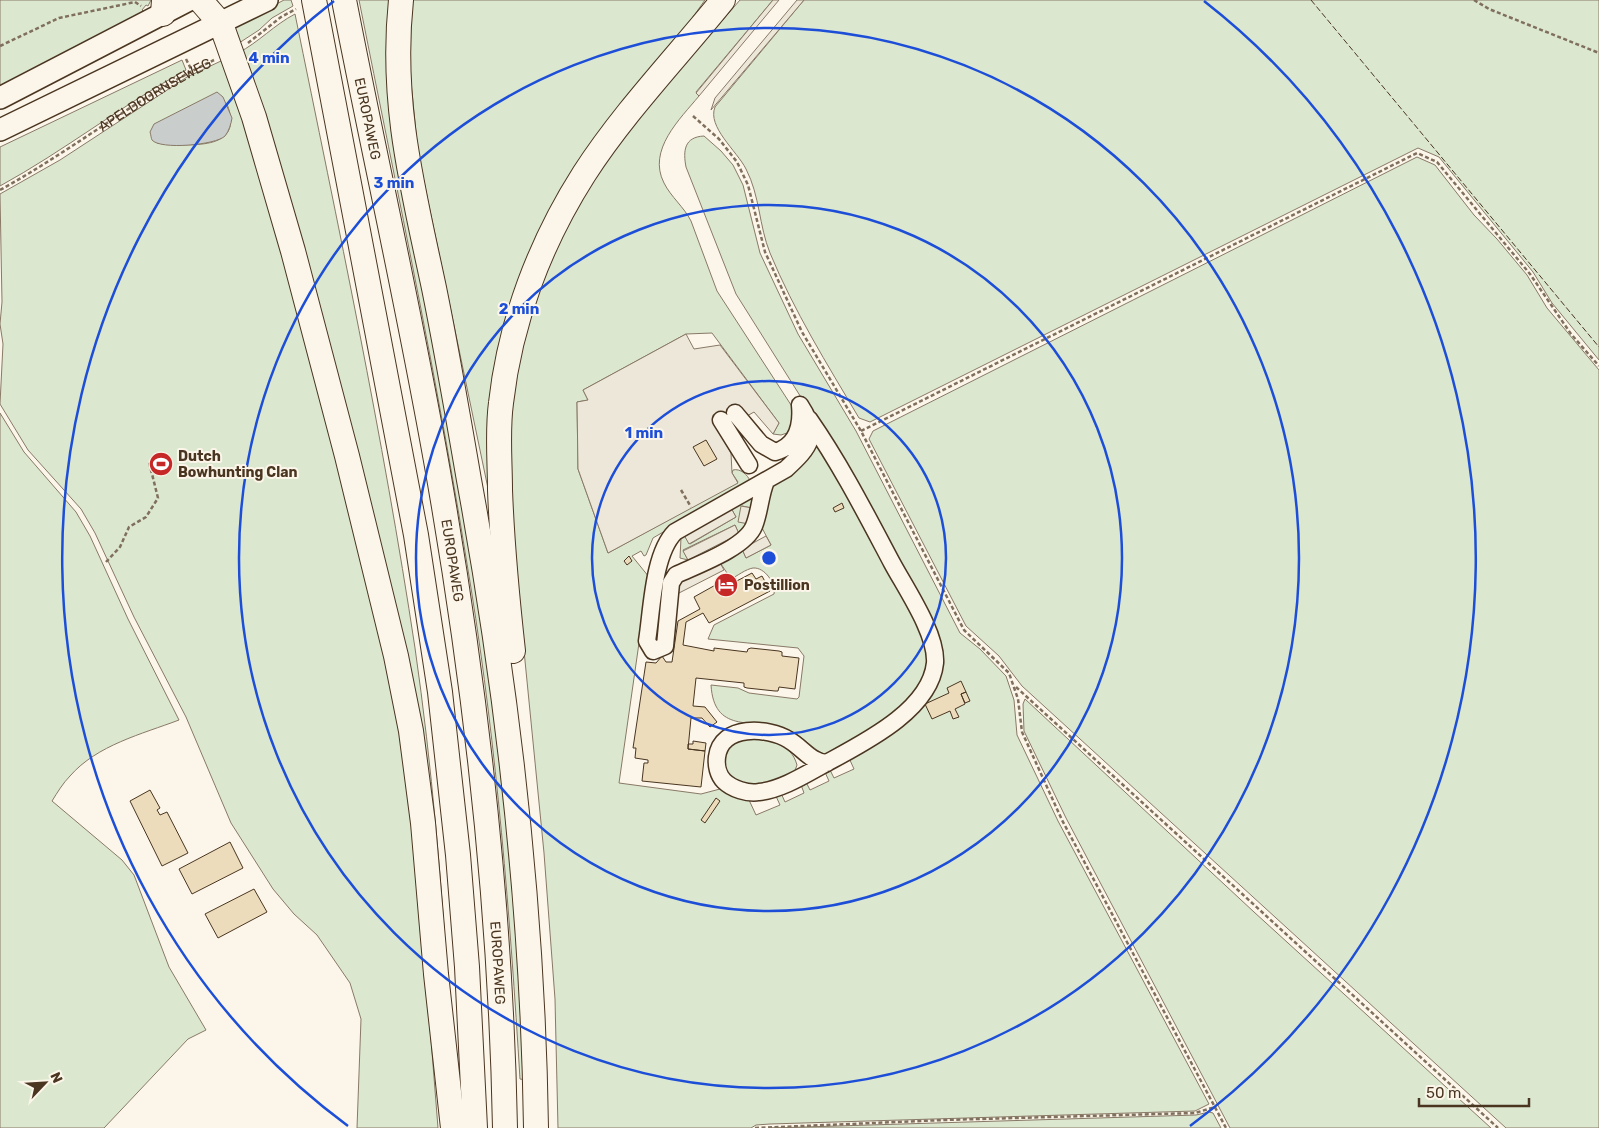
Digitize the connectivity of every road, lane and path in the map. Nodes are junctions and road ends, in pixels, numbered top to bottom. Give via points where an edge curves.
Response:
1 (117, 0) edge
2 (189, 0) edge
3 (200, 0) edge
4 (267, 0) edge
5 (401, 0) edge
6 (723, 0) edge
7 (1474, 0) edge
8 (309, 2) edge
9 (345, 4) edge
10 (164, 7) edge
11 (221, 24) junction
12 (0, 46) edge
13 (231, 52) junction
14 (1599, 53) edge
15 (0, 98) edge
16 (694, 116) dead end
17 (0, 130) edge
18 (0, 190) edge
19 (1599, 366) edge
20 (809, 419) junction
21 (861, 431) junction
22 (149, 462) dead end
23 (730, 463) dead end
24 (749, 465) junction
25 (770, 478) junction
26 (681, 490) dead end
27 (691, 508) dead end
28 (106, 562) dead end
29 (660, 562) junction
30 (676, 575) junction
31 (1015, 686) junction
32 (827, 763) junction
33 (518, 825) junction
34 (1215, 1107) junction
35 (453, 1128) edge
36 (475, 1128) edge
37 (505, 1128) edge
38 (536, 1128) edge
39 (755, 1128) edge
40 (1226, 1128) edge
41 (1498, 1128) edge

1 - 12 path via 123,3 59,18
2 - 10 main road
3 - 11 highway
4 - 11 main road
5 - 33 highway via 398,100 474,504 495,636
6 - 33 highway via 626,117 584,174 555,225 531,278 516,325 501,404 498,452 501,546 523,747
7 - 14 path
8 - 13 path, APELDOORNSEWEG
8 - 36 highway via 318,23 416,535 438,682 464,920
9 - 37 highway, EUROPAWEG via 411,327 442,497 469,682 489,827 500,981
10 - 15 main road
11 - 13 highway
11 - 17 main road
13 - 18 path, APELDOORNSEWEG via 169,84 58,157
13 - 35 highway via 254,117 293,251 396,656 411,731 423,823
16 - 21 path via 719,139 737,162 748,185 765,252 802,332
19 - 21 path via 1571,334 1530,274 1437,162 1417,153
20 - 24 lane via 800,405 801,418 794,440 775,452 728,416
20 - 25 lane via 812,428 807,448 786,469
20 - 32 lane via 830,448 855,494 926,627 934,652 929,682 905,713 870,740
21 - 31 path via 964,630 1009,673
22 - 28 path via 158,498 146,517 129,527 120,547
23 - 24 lane
24 - 25 lane
25 - 29 lane via 675,532 667,540
25 - 30 lane via 761,491 749,535 736,545
26 - 27 path
29 - 30 lane
29 - 30 lane via 647,641 653,651 665,646 671,583
31 - 34 path via 1022,732 1062,820
31 - 41 path
32 - 32 lane via 773,789 752,793 726,783 720,777 717,759 722,744 729,737 738,732 752,731 789,739 814,760
33 - 38 highway via 533,1021
34 - 39 path via 1196,1113
34 - 40 path

